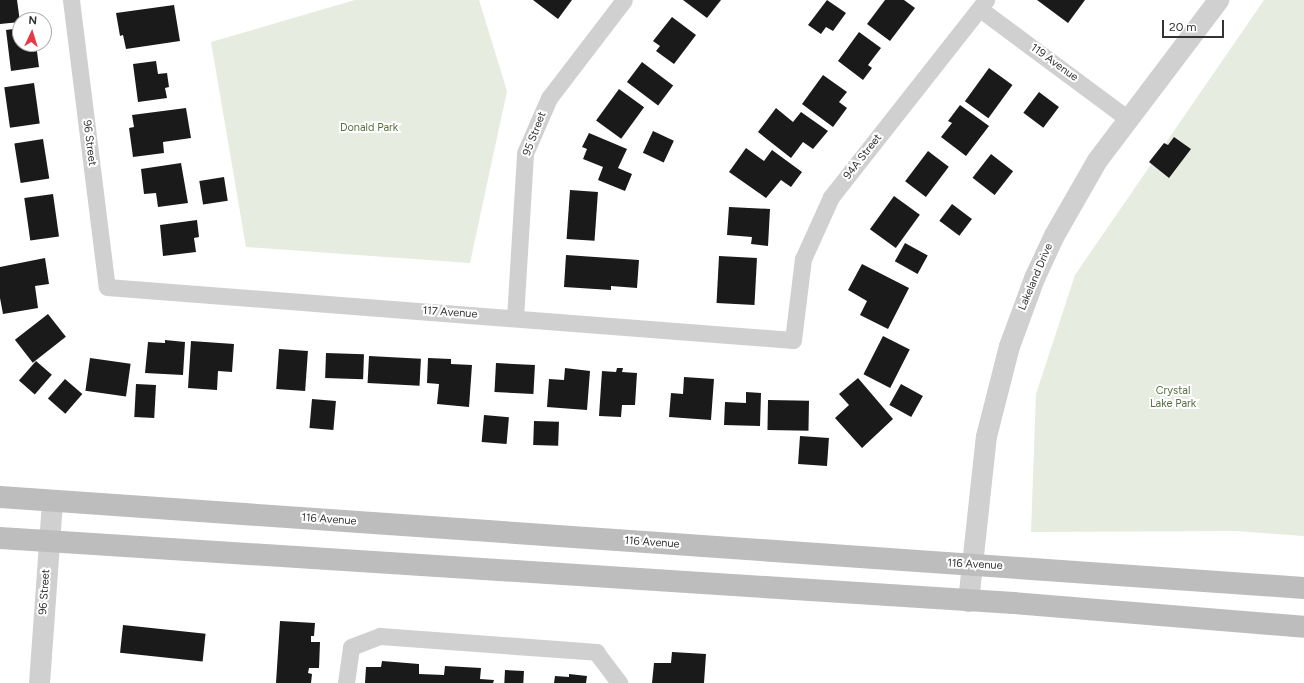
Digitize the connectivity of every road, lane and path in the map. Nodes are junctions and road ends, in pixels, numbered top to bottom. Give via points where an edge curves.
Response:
1 (70, 0) edge
2 (624, 0) edge
3 (1218, 0) edge
4 (983, 4) edge
5 (1128, 119) junction
6 (107, 287) joint
7 (514, 318) junction
8 (793, 340) joint
9 (0, 497) edge
10 (52, 500) junction
11 (0, 538) edge
12 (49, 541) junction
13 (971, 565) junction
14 (1304, 588) edge
15 (968, 601) junction
16 (1304, 626) edge
17 (39, 683) edge
18 (346, 683) edge
19 (619, 683) edge

1 - 6 street, 96 Street
2 - 7 street, 95 Street via 549,98 525,153
3 - 5 street, Lakeland Drive
4 - 5 street, 119 Avenue
4 - 8 street, 94A Street via 831,197 803,259
5 - 13 street, Lakeland Drive via 1097,160 1054,236 1020,314 998,384 986,436
6 - 7 street, 117 Avenue
7 - 8 street, 117 Avenue
9 - 10 main road, 116 Avenue
10 - 12 street, 96 Street
10 - 13 main road, 116 Avenue
11 - 12 main road
12 - 15 main road
12 - 17 street, 96 Street
13 - 14 main road, 116 Avenue
13 - 15 street, Lakeland Drive
15 - 16 main road
18 - 19 street via 351,647 380,636 596,652

